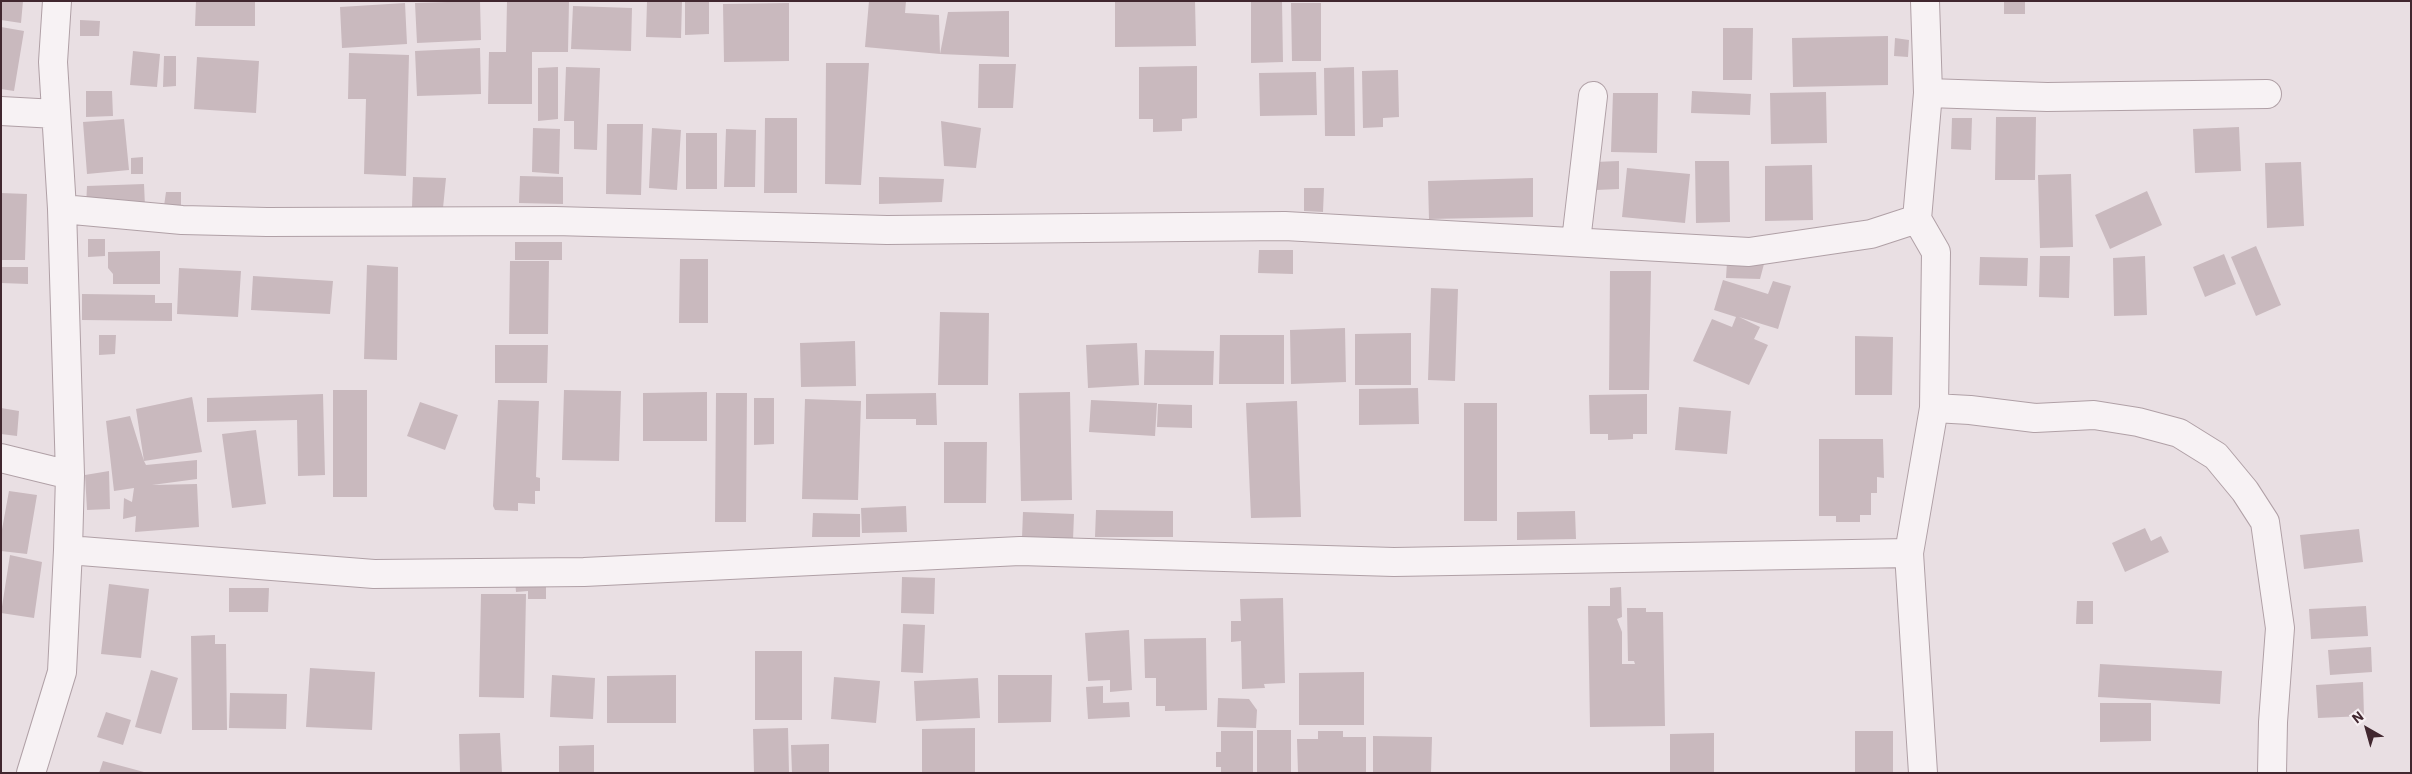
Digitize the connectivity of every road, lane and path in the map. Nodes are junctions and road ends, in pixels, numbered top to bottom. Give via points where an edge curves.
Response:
1 (56, 1) edge
2 (1925, 1) edge
3 (1928, 93) junction
4 (2267, 94) dead end
5 (1593, 96) dead end
6 (1, 111) edge
7 (56, 114) junction
8 (62, 209) junction
9 (1917, 219) junction
10 (1576, 241) junction
11 (1934, 408) junction
12 (1, 458) edge
13 (70, 475) junction
14 (68, 550) junction
15 (1909, 553) junction
16 (31, 773) edge
17 (1923, 773) edge
18 (2272, 773) edge

1 - 7 street via 53,62
2 - 3 street
3 - 4 street via 2047,97
3 - 9 street
5 - 10 street
6 - 7 street
7 - 8 street
8 - 10 street via 182,220 267,222 555,222 887,230 1285,226
8 - 13 street
9 - 10 street via 1871,234 1749,252
9 - 11 street via 1936,252
11 - 15 street
11 - 18 street via 2035,418 2094,415 2130,421 2179,433 2216,456 2265,522 2280,628
12 - 13 street
13 - 14 street
14 - 15 street via 374,574 584,572 1020,551 1394,562
14 - 16 street via 62,672
15 - 17 street

